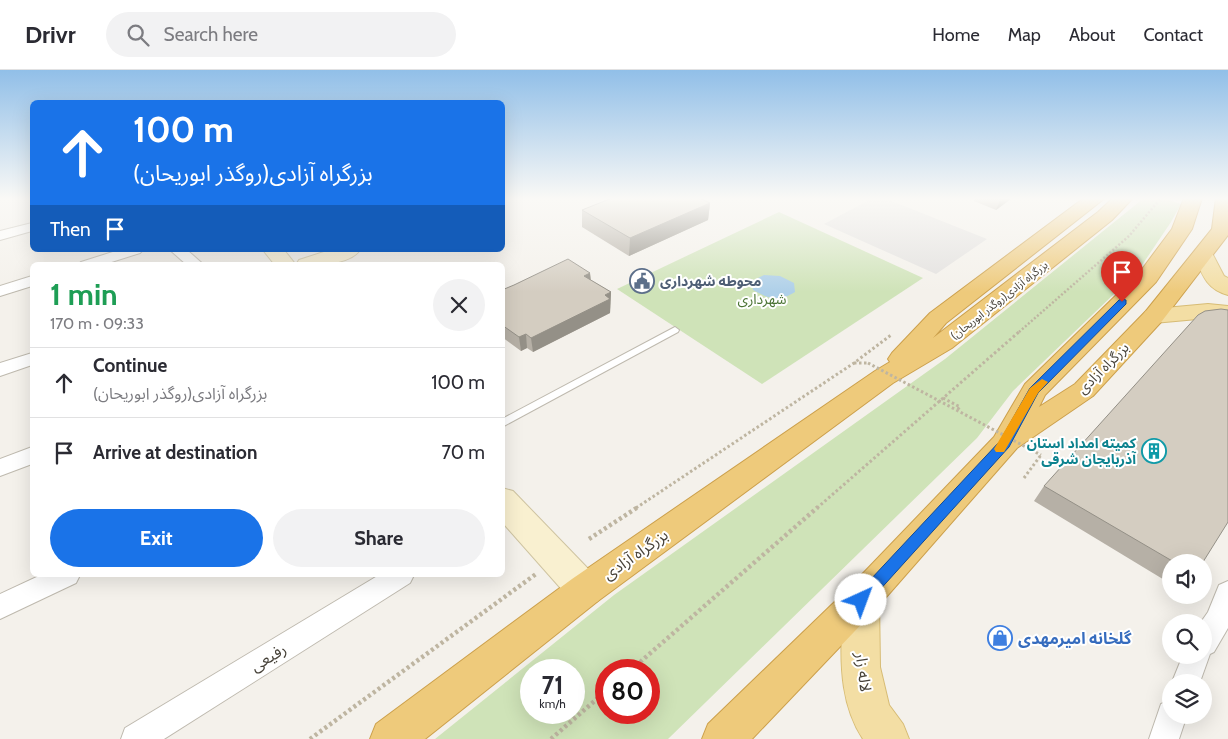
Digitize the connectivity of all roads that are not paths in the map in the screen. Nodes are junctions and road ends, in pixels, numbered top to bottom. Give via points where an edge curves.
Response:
1 (24, 229) edge
2 (1055, 229) edge
3 (1088, 229) edge
4 (1182, 229) edge
5 (1215, 229) edge
6 (0, 236) edge
7 (129, 252) edge
8 (180, 252) edge
9 (274, 252) edge
10 (344, 252) edge
11 (1204, 255) junction
12 (96, 262) edge
13 (192, 262) edge
14 (283, 262) edge
15 (316, 262) edge
16 (30, 282) edge
17 (1228, 288) edge
18 (0, 291) edge
19 (1228, 313) edge
20 (1154, 316) junction
21 (676, 330) dead end
22 (943, 344) joint
23 (30, 359) edge
24 (0, 370) edge
25 (876, 370) junction
26 (505, 422) edge
27 (1005, 444) junction
28 (30, 456) edge
29 (0, 468) edge
30 (505, 507) edge
31 (64, 577) edge
32 (398, 577) edge
33 (585, 590) junction
34 (1228, 592) edge
35 (861, 600) junction
36 (0, 607) edge
37 (1224, 619) edge
38 (1212, 633) edge
39 (1169, 724) edge
40 (136, 739) edge
41 (391, 739) edge
42 (723, 739) edge
43 (888, 739) edge
44 (1164, 739) edge

1 - 6 street
2 - 25 highway, بزرگراه آزادی via 938,318
3 - 22 highway, بزرگراه آزادی(روگذر ابوریحان)
4 - 27 highway, بزرگراه آزادی via 1148,277 1034,390
5 - 11 highway, بزرگراه آزادی
7 - 12 street
8 - 13 street
9 - 14 street
10 - 15 street
11 - 17 main road via 1215,280
11 - 20 highway, بزرگراه آزادی
16 - 18 street
19 - 20 main road via 1208,311
20 - 27 highway, بزرگراه آزادی via 1084,390
21 - 26 lane
22 - 25 highway, بزرگراه آزادی
23 - 24 street
25 - 33 highway, بزرگراه آزادی
27 - 35 highway, بزرگراه آزادی
28 - 29 street
30 - 33 street
31 - 36 street
32 - 40 street, رفیعی
33 - 41 highway, بزرگراه آزادی
34 - 37 street
35 - 42 highway, بزرگراه آزادی
35 - 43 main road, لاله زار via 860,667 871,714
37 - 38 street
39 - 44 street

